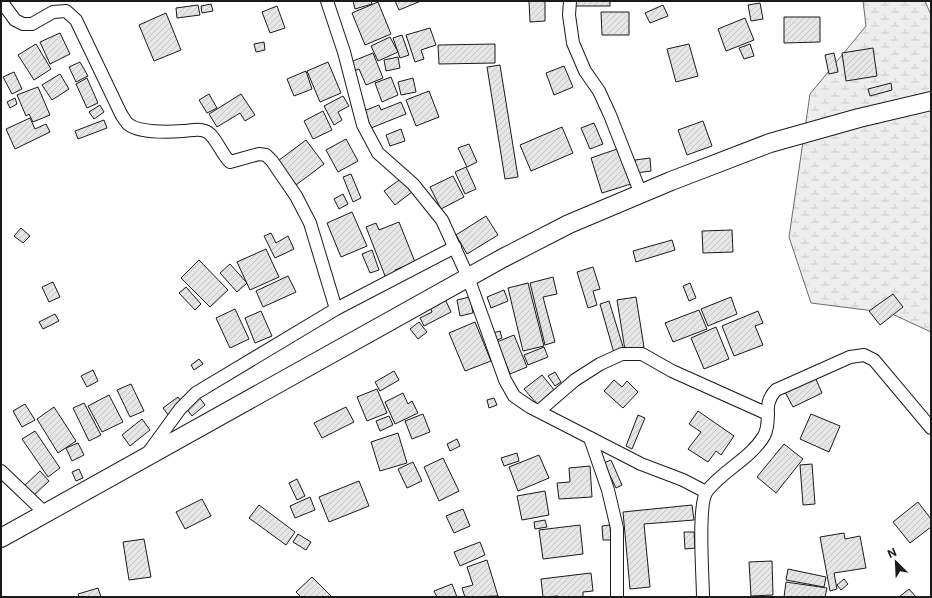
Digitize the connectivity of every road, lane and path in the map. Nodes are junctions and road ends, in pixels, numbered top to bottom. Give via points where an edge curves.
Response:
1 (2, 1) edge
2 (327, 1) edge
3 (570, 1) edge
4 (931, 101) edge
5 (641, 194) junction
6 (454, 247) junction
7 (468, 277) junction
8 (336, 309) junction
9 (539, 411) junction
10 (768, 414) junction
11 (931, 428) edge
12 (590, 438) junction
13 (145, 457) junction
14 (1, 471) edge
15 (706, 492) junction
16 (45, 513) junction
17 (1, 538) edge
18 (617, 597) edge
19 (704, 597) edge

1 - 8 street via 15,20 23,24 32,24 53,12 66,11 76,20 121,114 131,126 173,132 205,131 212,136 224,157 230,162 259,154 266,155 296,196 310,223
2 - 6 street via 344,52 363,125 378,153 413,184 442,220
3 - 5 street via 573,43 585,71 599,91 610,115
4 - 5 main road via 770,143
5 - 7 main road via 569,224
6 - 7 street
6 - 8 street
7 - 9 street via 505,380 514,396
7 - 13 main road
8 - 13 street via 196,393 180,409
9 - 10 street via 600,364 622,354 642,354 672,371
9 - 12 street
10 - 11 street via 770,396 776,390 850,357 864,355 874,360
10 - 15 street via 764,435 755,448
12 - 15 street via 641,464
12 - 18 street via 608,490 617,528
13 - 16 main road
14 - 16 street
15 - 19 street via 701,516
16 - 17 main road

